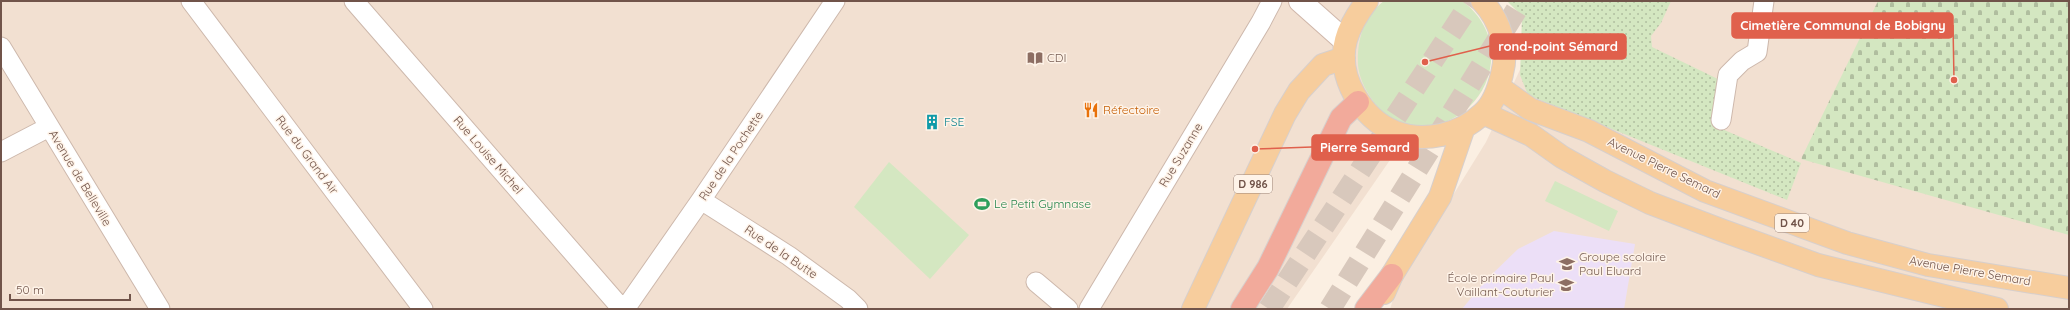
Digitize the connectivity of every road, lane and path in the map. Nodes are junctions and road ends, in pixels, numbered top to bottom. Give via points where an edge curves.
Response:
1 (191, 1) edge
2 (354, 1) edge
3 (835, 1) edge
4 (1272, 1) edge
5 (1300, 1) edge
6 (1367, 1) edge
7 (1482, 1) edge
8 (1764, 1) edge
9 (1, 47) edge
10 (1345, 50) junction
11 (1499, 87) junction
12 (1358, 102) junction
13 (1483, 113) junction
14 (1721, 120) dead end
15 (49, 127) junction
16 (1464, 127) junction
17 (1, 152) edge
18 (701, 200) junction
19 (1392, 275) junction
20 (1036, 282) dead end
21 (2069, 288) edge
22 (160, 309) edge
23 (423, 309) edge
24 (624, 309) edge
25 (858, 309) edge
26 (1068, 309) edge
27 (1089, 309) edge
28 (1193, 309) edge
29 (1242, 309) edge
30 (1366, 309) edge
31 (1378, 309) edge
32 (1997, 309) edge

1 - 23 street, Rue du Grand Air
2 - 24 street, Rue Louise Michel
3 - 18 street, Rue de la Pochette
4 - 27 street, Rue Suzanne
5 - 10 main road
6 - 10 main road via 1355,17
7 - 11 main road via 1496,21 1504,42 1504,65
8 - 14 street via 1757,52 1742,61 1728,75
9 - 15 street, Avenue de Belleville
10 - 12 main road via 1348,81
10 - 28 main road, D 986 via 1322,65 1285,114
11 - 13 main road
11 - 21 main road, Avenue Pierre Semard / D 40 via 1530,110 1589,131 1705,191 1847,243 1928,265
12 - 16 main road via 1374,120 1395,132 1418,137 1441,136
12 - 29 highway via 1341,118 1268,268
13 - 16 main road
13 - 32 main road, D 40 via 1531,135 1562,157 1605,181 1720,230 1818,264
15 - 17 street
15 - 22 street, Avenue de Belleville
16 - 19 main road via 1440,197
18 - 24 street, Rue de la Pochette
18 - 25 street, Rue de la Butte via 789,256
19 - 30 highway
19 - 31 main road
20 - 26 street

